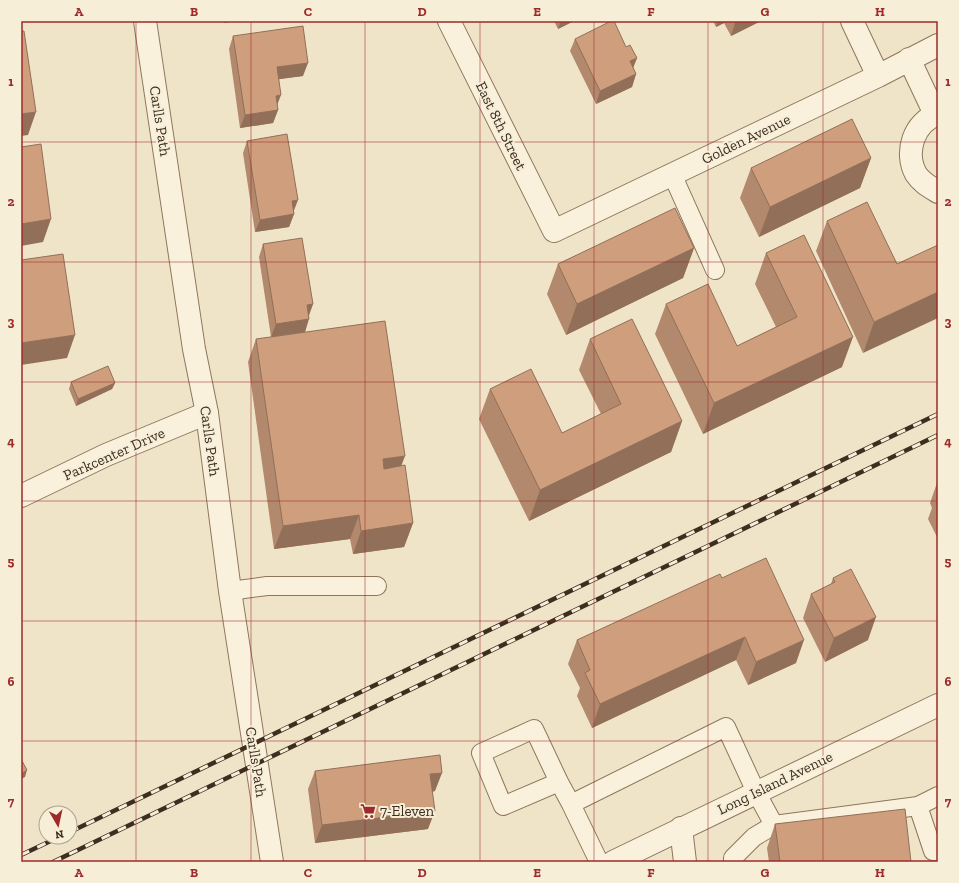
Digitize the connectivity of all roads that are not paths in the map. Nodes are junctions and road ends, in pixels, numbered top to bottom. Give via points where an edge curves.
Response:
1 (145, 21) edge
2 (449, 21) edge
3 (852, 21) edge
4 (938, 45) edge
5 (909, 59) junction
6 (878, 76) junction
7 (937, 114) edge
8 (672, 174) junction
9 (938, 192) edge
10 (554, 231) joint
11 (715, 270) dead end
12 (207, 413) junction
13 (21, 496) edge
14 (377, 586) dead end
15 (230, 591) junction
16 (938, 705) edge
17 (559, 782) junction
18 (756, 792) junction
19 (938, 796) edge
20 (571, 804) junction
21 (918, 806) junction
22 (774, 825) junction
23 (681, 828) junction
24 (938, 851) edge
25 (272, 862) edge
26 (599, 862) edge
27 (613, 862) edge
28 (685, 862) edge
29 (733, 862) edge

1 - 12 street, Carlls Path via 194,349
2 - 10 street, East 8th Street
3 - 6 street
4 - 5 street, Golden Avenue
5 - 6 street, Golden Avenue
5 - 7 street
6 - 8 street, Golden Avenue
7 - 9 street via 924,122 915,134 911,147 912,162 917,175 926,185
8 - 10 street, Golden Avenue
8 - 11 lane
12 - 13 street, Parkcenter Drive
12 - 15 street, Carlls Path
14 - 15 lane via 267,586
15 - 25 street, Carlls Path
16 - 18 street, Long Island Avenue
17 - 17 lane via 534,729 481,753 503,806
17 - 20 lane
18 - 20 lane via 726,727
18 - 22 lane
18 - 23 street, Long Island Avenue
19 - 21 lane
20 - 26 lane
21 - 22 lane
21 - 24 lane via 933,851
22 - 29 lane via 754,837 733,858
23 - 27 street, Long Island Avenue
23 - 28 street

